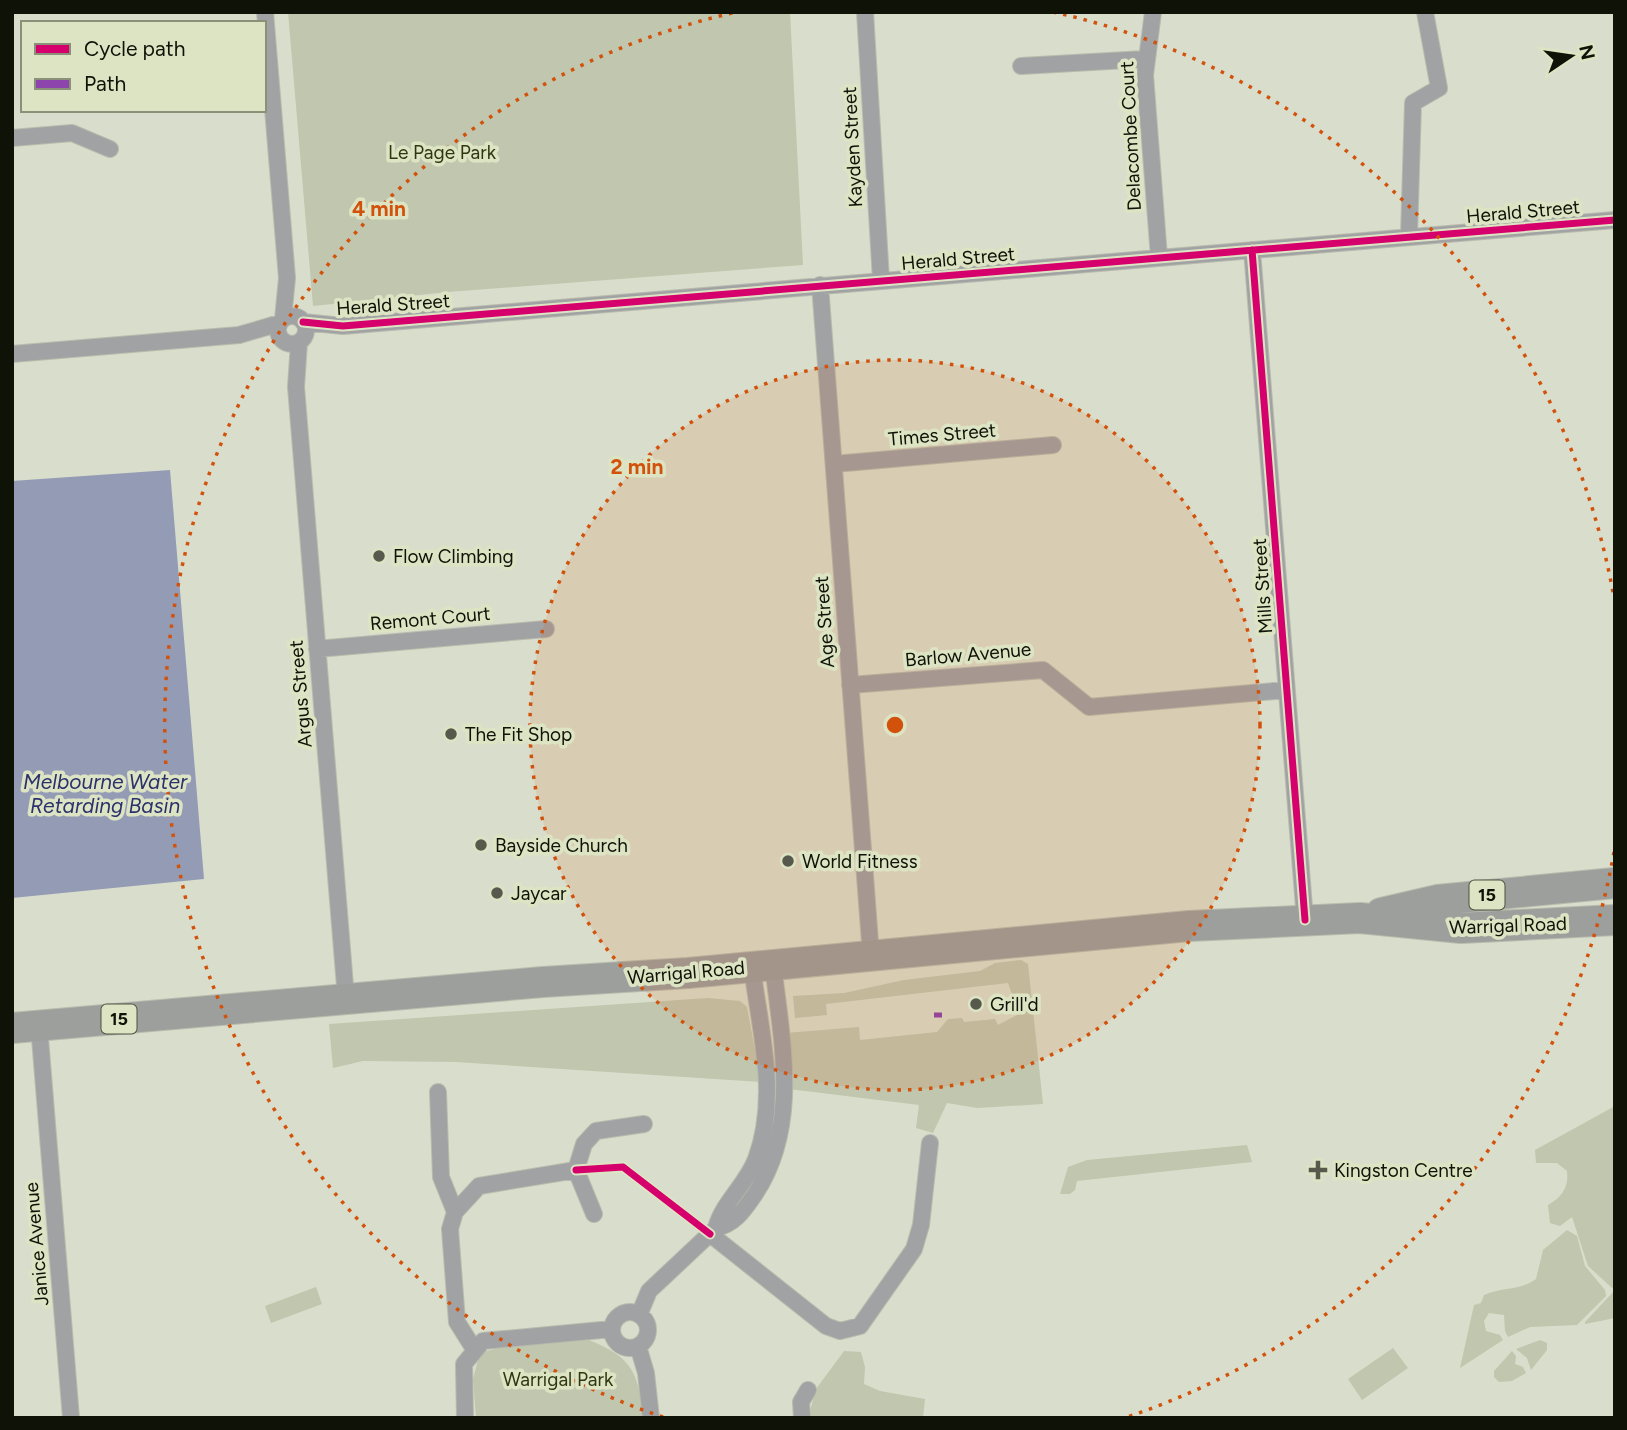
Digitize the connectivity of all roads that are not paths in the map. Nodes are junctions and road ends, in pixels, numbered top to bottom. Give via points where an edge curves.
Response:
1 (866, 12) edge
2 (1153, 12) edge
3 (1425, 12) edge
4 (266, 24) edge
5 (1145, 59) junction
6 (1021, 66) dead end
7 (12, 138) edge
8 (110, 149) dead end
9 (1615, 220) edge
10 (1409, 236) junction
11 (1252, 250) junction
12 (1159, 257) junction
13 (881, 280) junction
14 (820, 285) junction
15 (292, 330) junction
16 (12, 354) edge
17 (1053, 445) dead end
18 (834, 464) junction
19 (547, 629) dead end
20 (317, 649) junction
21 (850, 685) junction
22 (1286, 690) junction
23 (1615, 883) edge
24 (1360, 918) junction
25 (1305, 920) junction
26 (1615, 920) edge
27 (871, 955) junction
28 (763, 966) junction
29 (346, 998) junction
30 (26, 1027) edge
31 (438, 1092) dead end
32 (645, 1124) dead end
33 (930, 1143) dead end
34 (576, 1170) junction
35 (454, 1212) junction
36 (594, 1214) dead end
37 (713, 1231) junction
38 (639, 1315) junction
39 (612, 1329) junction
40 (638, 1346) junction
41 (474, 1349) junction
42 (808, 1390) dead end
43 (71, 1418) edge
44 (465, 1418) edge
45 (651, 1418) edge
46 (802, 1418) edge

1 - 13 street, Kayden Street
2 - 5 street, Delacombe Court
3 - 10 street via 1438,88 1413,103
4 - 15 street, Argus Street
5 - 6 street
5 - 12 street, Delacombe Court
7 - 8 street via 72,133
9 - 10 street, Herald Street
10 - 11 street, Herald Street
11 - 12 street, Herald Street
11 - 22 street, Mills Street
12 - 13 street, Herald Street
13 - 14 street, Herald Street
14 - 15 street, Herald Street
14 - 18 street, Age Street
15 - 16 street, Herald Street
15 - 20 street, Argus Street
17 - 18 street, Times Street
18 - 21 street, Age Street
19 - 20 street, Remont Court
20 - 29 street, Argus Street
21 - 22 street, Barlow Avenue via 1043,670 1089,707
21 - 27 street, Age Street
22 - 25 street, Mills Street
23 - 24 highway, Warrigal Road / 15 via 1437,900
24 - 25 highway, Warrigal Road / 15
24 - 26 highway, Warrigal Road / 15 via 1438,928
25 - 27 highway, Warrigal Road / 15 via 1162,928
27 - 28 highway, Warrigal Road / 15
28 - 29 highway, Warrigal Road / 15
28 - 37 street via 766,1128 753,1165
29 - 30 highway, Warrigal Road / 15
30 - 43 street, Janice Avenue
31 - 35 street via 441,1177
32 - 34 street via 596,1131 584,1144
33 - 37 street via 914,1249 860,1326 840,1331 826,1326
34 - 35 street via 479,1186
34 - 36 street
35 - 41 street via 450,1229 457,1322
37 - 38 street via 649,1291
38 - 39 street via 621,1315
38 - 40 street via 648,1331
39 - 40 street via 620,1345
39 - 41 street via 496,1338
40 - 45 street
41 - 44 street via 464,1364
42 - 46 street via 801,1402

